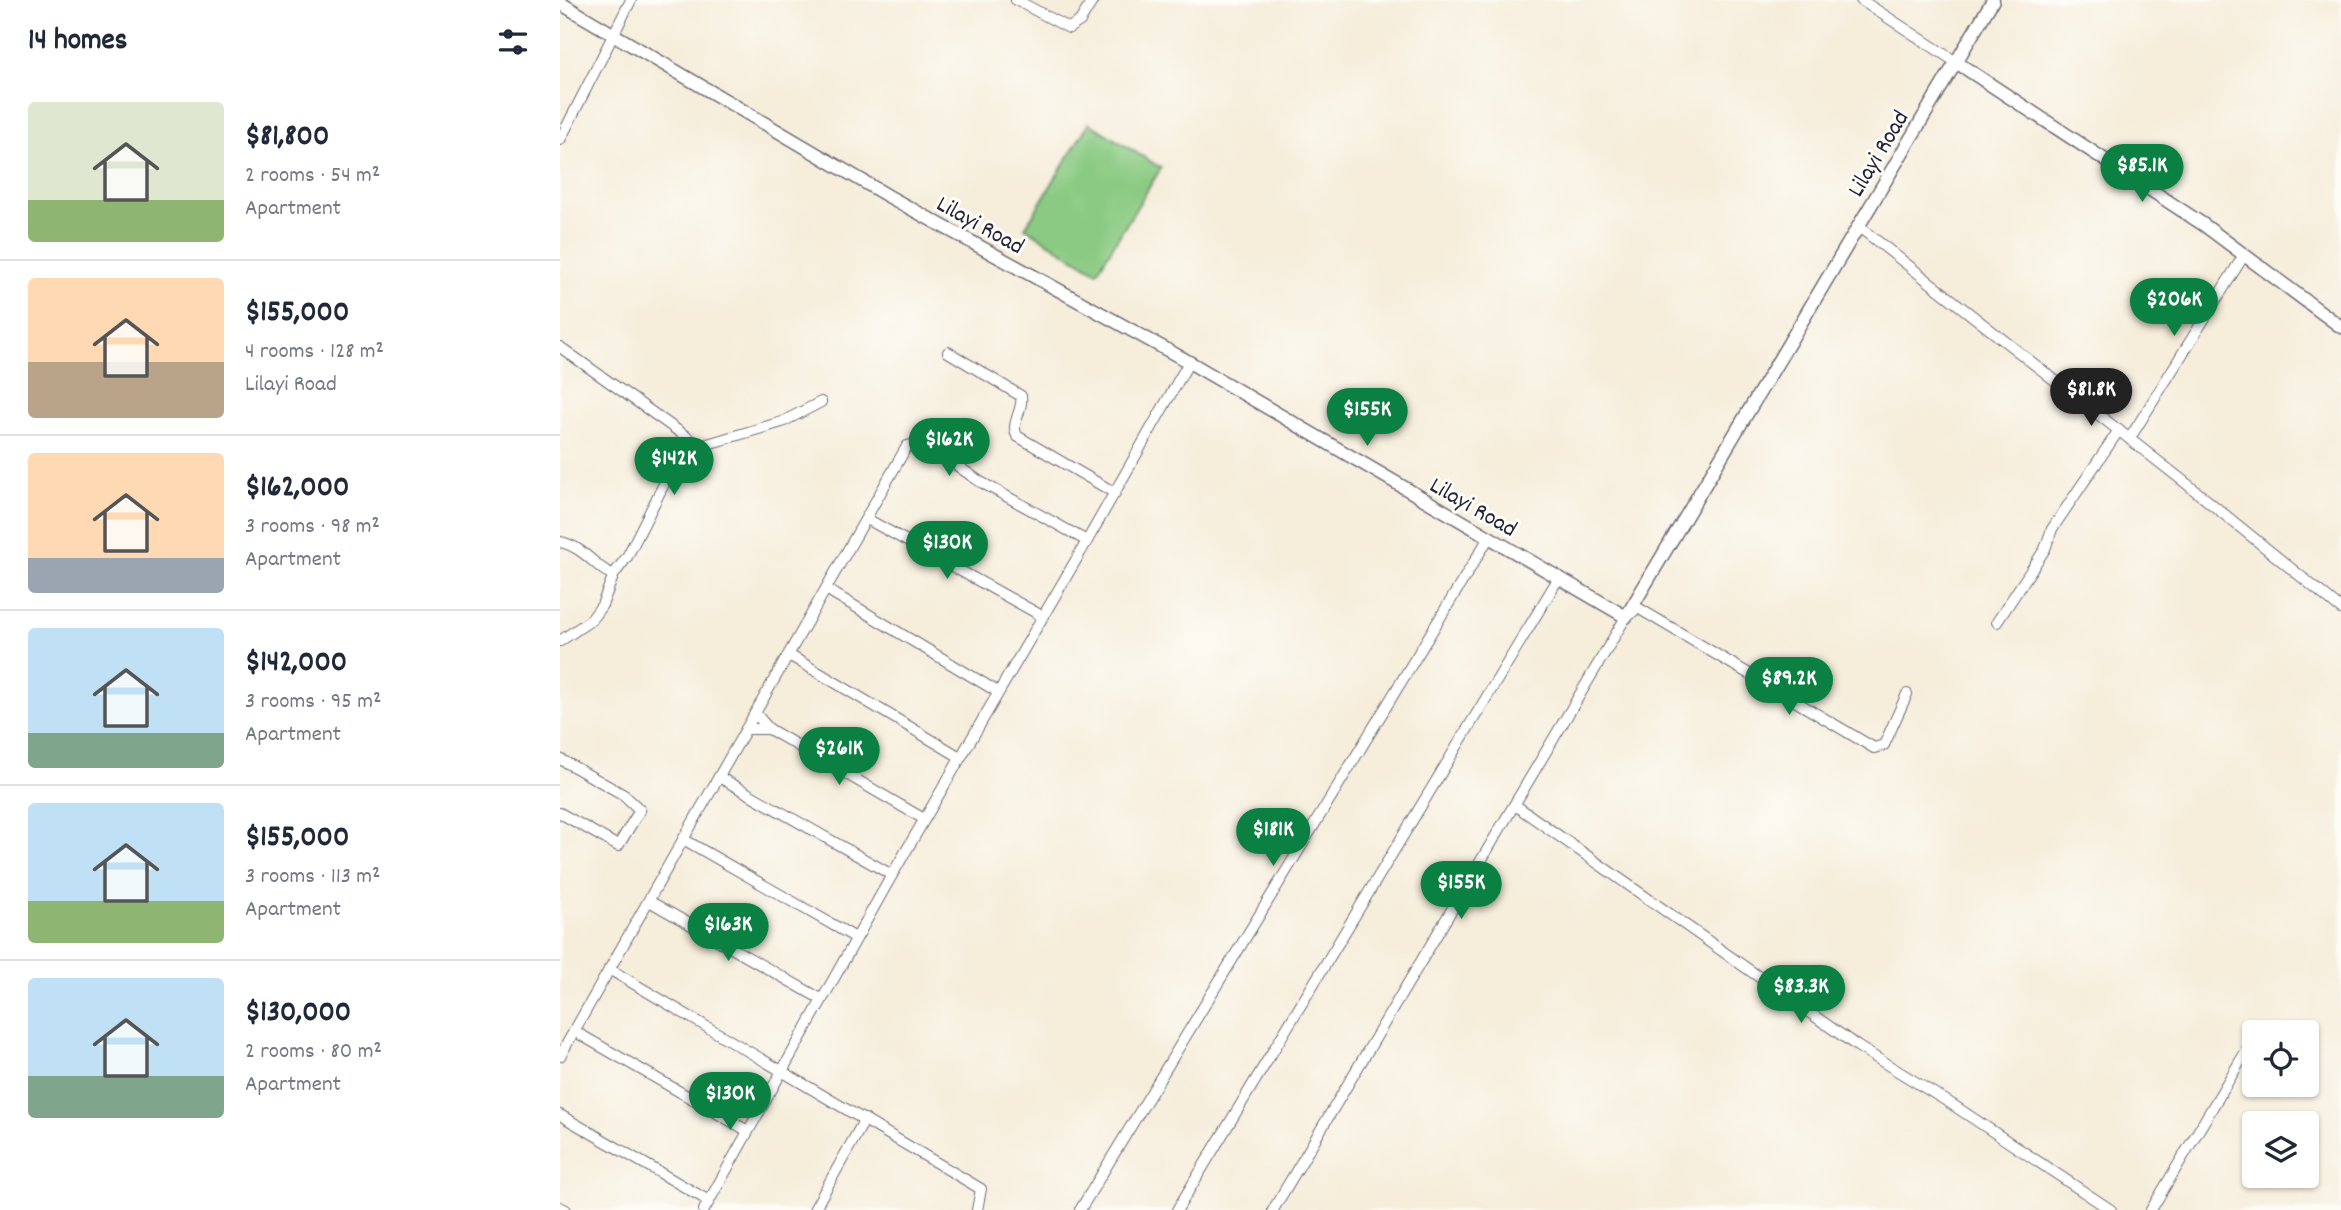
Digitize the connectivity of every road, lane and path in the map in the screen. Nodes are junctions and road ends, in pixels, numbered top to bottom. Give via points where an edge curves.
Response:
1 (631, 0) edge
2 (1016, 0) edge
3 (1093, 0) edge
4 (1861, 0) edge
5 (1993, 0) edge
6 (560, 3) edge
7 (613, 34) junction
8 (1956, 62) junction
9 (560, 140) edge
10 (1858, 226) junction
11 (2244, 255) junction
12 (2341, 327) edge
13 (560, 347) edge
14 (948, 352) dead end
15 (1189, 362) junction
16 (821, 402) dead end
17 (2119, 430) junction
18 (2130, 439) junction
19 (698, 445) junction
20 (1115, 493) junction
21 (867, 519) junction
22 (1488, 539) junction
23 (1087, 541) junction
24 (560, 542) edge
25 (614, 575) junction
26 (1558, 579) junction
27 (827, 589) junction
28 (2341, 608) edge
29 (1042, 616) junction
30 (1626, 617) junction
31 (1997, 622) dead end
32 (560, 641) edge
33 (789, 655) junction
34 (998, 692) junction
35 (1907, 694) dead end
36 (755, 713) junction
37 (746, 729) junction
38 (769, 729) junction
39 (960, 757) junction
40 (560, 759) edge
41 (719, 777) junction
42 (1515, 805) junction
43 (560, 813) edge
44 (924, 819) junction
45 (683, 839) junction
46 (891, 875) junction
47 (649, 901) junction
48 (856, 938) junction
49 (609, 969) junction
50 (821, 999) junction
51 (574, 1031) junction
52 (560, 1056) edge
53 (2242, 1058) edge
54 (783, 1069) junction
55 (560, 1115) edge
56 (865, 1119) junction
57 (748, 1131) junction
58 (707, 1205) edge
59 (560, 1207) edge
60 (566, 1210) edge
61 (814, 1210) edge
62 (977, 1210) edge
63 (1080, 1210) edge
64 (1177, 1210) edge
65 (1273, 1210) edge
66 (2111, 1210) edge
67 (2151, 1210) edge

1 - 7 street
2 - 3 street via 1069,28 1080,21
4 - 8 street
5 - 8 street, Lilayi Road
6 - 7 street, Lilayi Road
7 - 9 street
7 - 15 street, Lilayi Road via 888,196
8 - 10 street, Lilayi Road
8 - 11 street
10 - 17 street
10 - 30 street, Lilayi Road
11 - 12 street
11 - 18 street
13 - 19 street
14 - 20 street via 1021,396 1014,426 1017,436
15 - 20 street
15 - 22 street, Lilayi Road
16 - 19 street via 782,422
17 - 18 street
17 - 31 street
18 - 28 street
19 - 25 street via 687,450 669,474
20 - 23 street
21 - 23 street via 907,446 915,444
21 - 27 street
21 - 29 street
22 - 26 street, Lilayi Road
22 - 63 street
23 - 29 street
24 - 25 street via 586,552
25 - 32 street via 591,621
26 - 30 street, Lilayi Road
26 - 64 street
27 - 33 street
27 - 34 street
29 - 34 street
30 - 35 street via 1637,608 1874,748 1884,745
30 - 42 street
33 - 36 street
33 - 39 street
34 - 39 street
36 - 37 street
36 - 38 street
37 - 38 street
37 - 41 street
38 - 44 street
39 - 44 street
40 - 43 street via 624,795 640,810 618,846
41 - 45 street
41 - 46 street
42 - 65 street
42 - 66 street via 1857,1046
44 - 46 street
45 - 47 street
45 - 48 street
46 - 48 street
47 - 49 street
47 - 50 street
48 - 50 street
49 - 51 street
49 - 54 street
50 - 54 street
51 - 52 street
51 - 57 street
53 - 67 street
54 - 56 street
54 - 57 street
55 - 58 street
56 - 61 street
56 - 62 street via 981,1189
57 - 58 street
59 - 60 street

